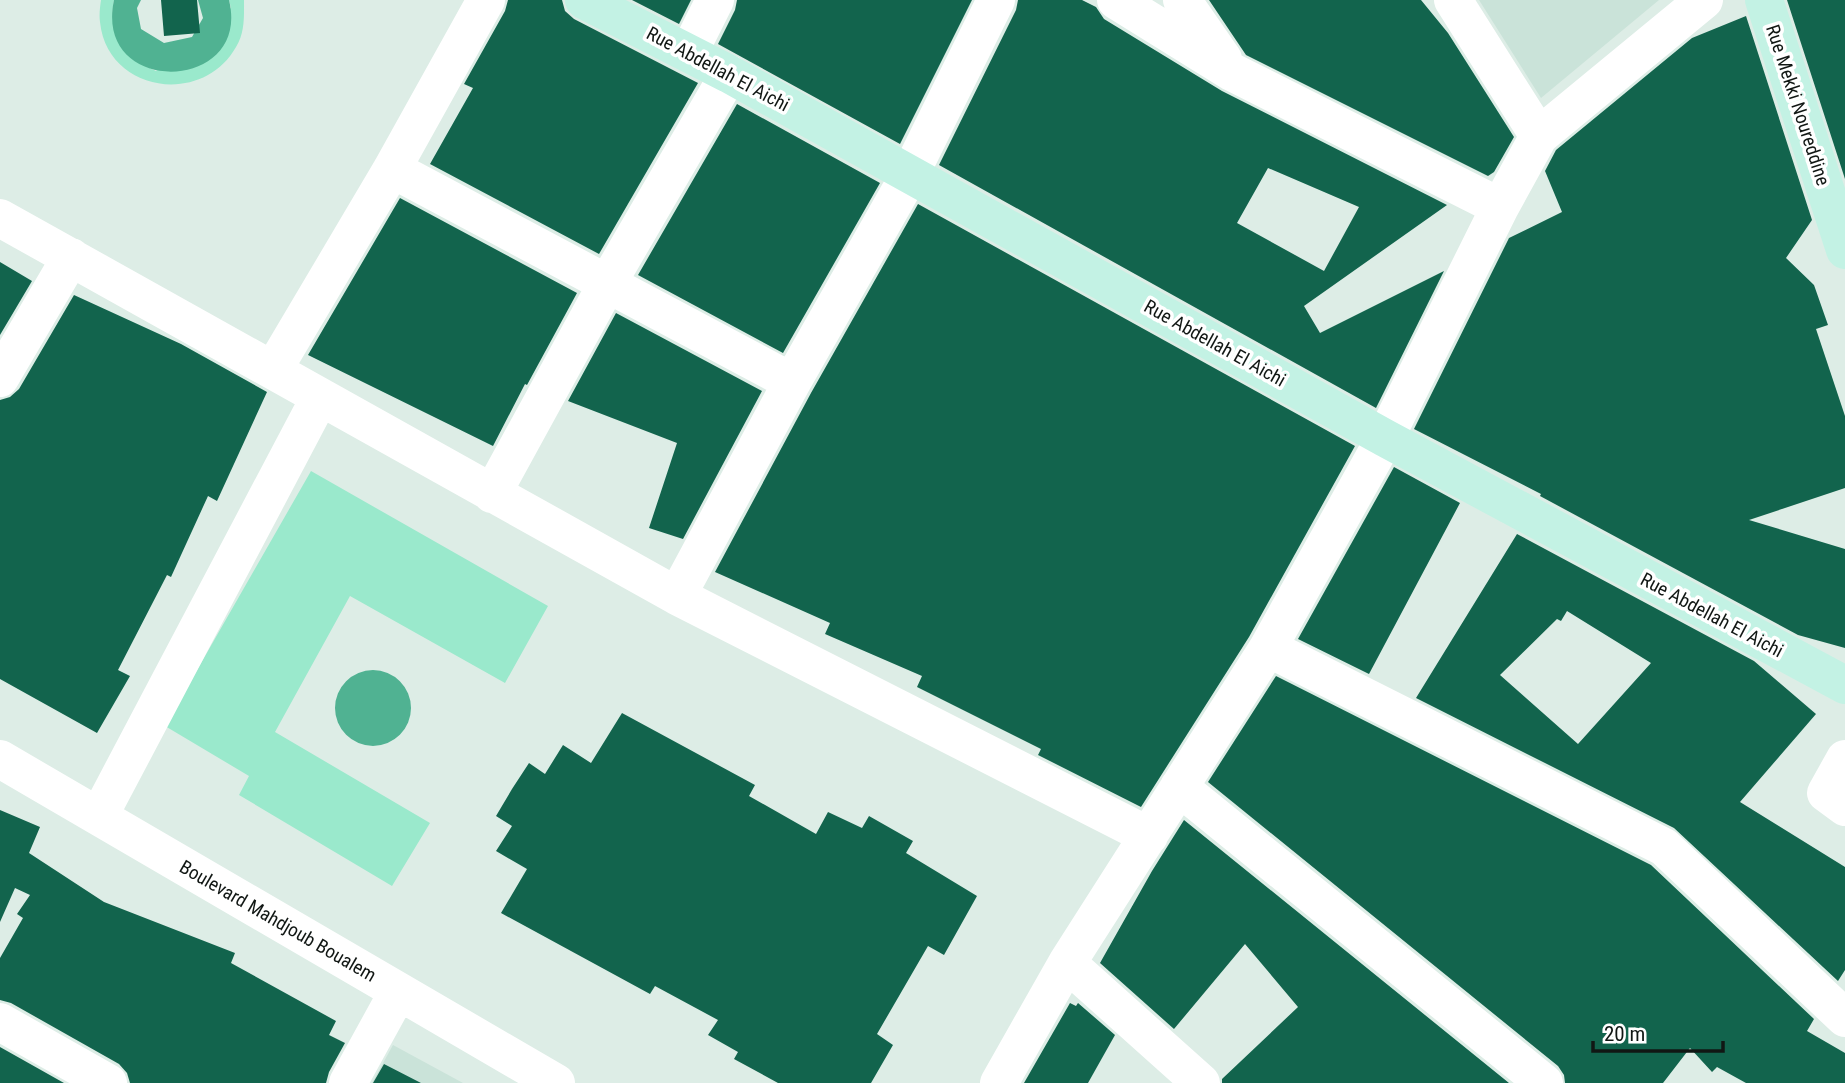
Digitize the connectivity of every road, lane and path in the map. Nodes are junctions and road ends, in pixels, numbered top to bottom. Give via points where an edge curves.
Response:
1 (486, 0) edge
2 (584, 0) edge
3 (715, 0) edge
4 (996, 0) edge
5 (1116, 0) edge
6 (1182, 0) edge
7 (1454, 0) edge
8 (1704, 0) edge
9 (1764, 0) edge
10 (689, 52) junction
11 (1232, 72) junction
12 (729, 74) junction
13 (1539, 136) junction
14 (392, 169) junction
15 (910, 174) junction
16 (1500, 207) junction
17 (0, 218) edge
18 (1845, 250) edge
19 (71, 257) junction
20 (607, 284) junction
21 (273, 370) junction
22 (0, 378) edge
23 (792, 382) junction
24 (320, 397) junction
25 (1385, 438) junction
26 (492, 494) junction
27 (677, 596) junction
28 (1268, 648) junction
29 (1845, 685) edge
30 (0, 759) edge
31 (1845, 759) edge
32 (1178, 787) junction
33 (1845, 807) edge
34 (99, 816) junction
35 (1149, 836) junction
36 (1067, 963) junction
37 (398, 992) junction
38 (1845, 1018) edge
39 (0, 1022) edge
40 (108, 1083) edge
41 (348, 1083) edge
42 (556, 1083) edge
43 (999, 1083) edge
44 (1201, 1083) edge
45 (1544, 1083) edge

1 - 14 street
2 - 10 street, Rue Abdellah El Aichi
3 - 10 street
4 - 15 street
5 - 11 street
6 - 11 street
7 - 13 street
8 - 13 street
9 - 18 street, Rue Mekki Noureddine
10 - 12 street, Rue Abdellah El Aichi
11 - 16 street
12 - 15 street, Rue Abdellah El Aichi
12 - 20 street
13 - 16 street
14 - 20 street
14 - 21 street
15 - 23 street
15 - 25 street, Rue Abdellah El Aichi
16 - 25 street
17 - 19 street
19 - 21 street
19 - 22 street
20 - 23 street
20 - 26 street
21 - 24 street
23 - 27 street
24 - 26 street
24 - 34 street
25 - 28 street
25 - 29 street, Rue Abdellah El Aichi
26 - 27 street
27 - 35 street
28 - 32 street
28 - 38 street via 1664,846
30 - 34 street, Boulevard Mahdjoub Boualem
31 - 33 street via 1826,793
32 - 35 street
32 - 45 street
34 - 37 street, Boulevard Mahdjoub Boualem
35 - 36 street
36 - 43 street
36 - 44 street
37 - 41 street
37 - 42 street, Boulevard Mahdjoub Boualem
39 - 40 street

